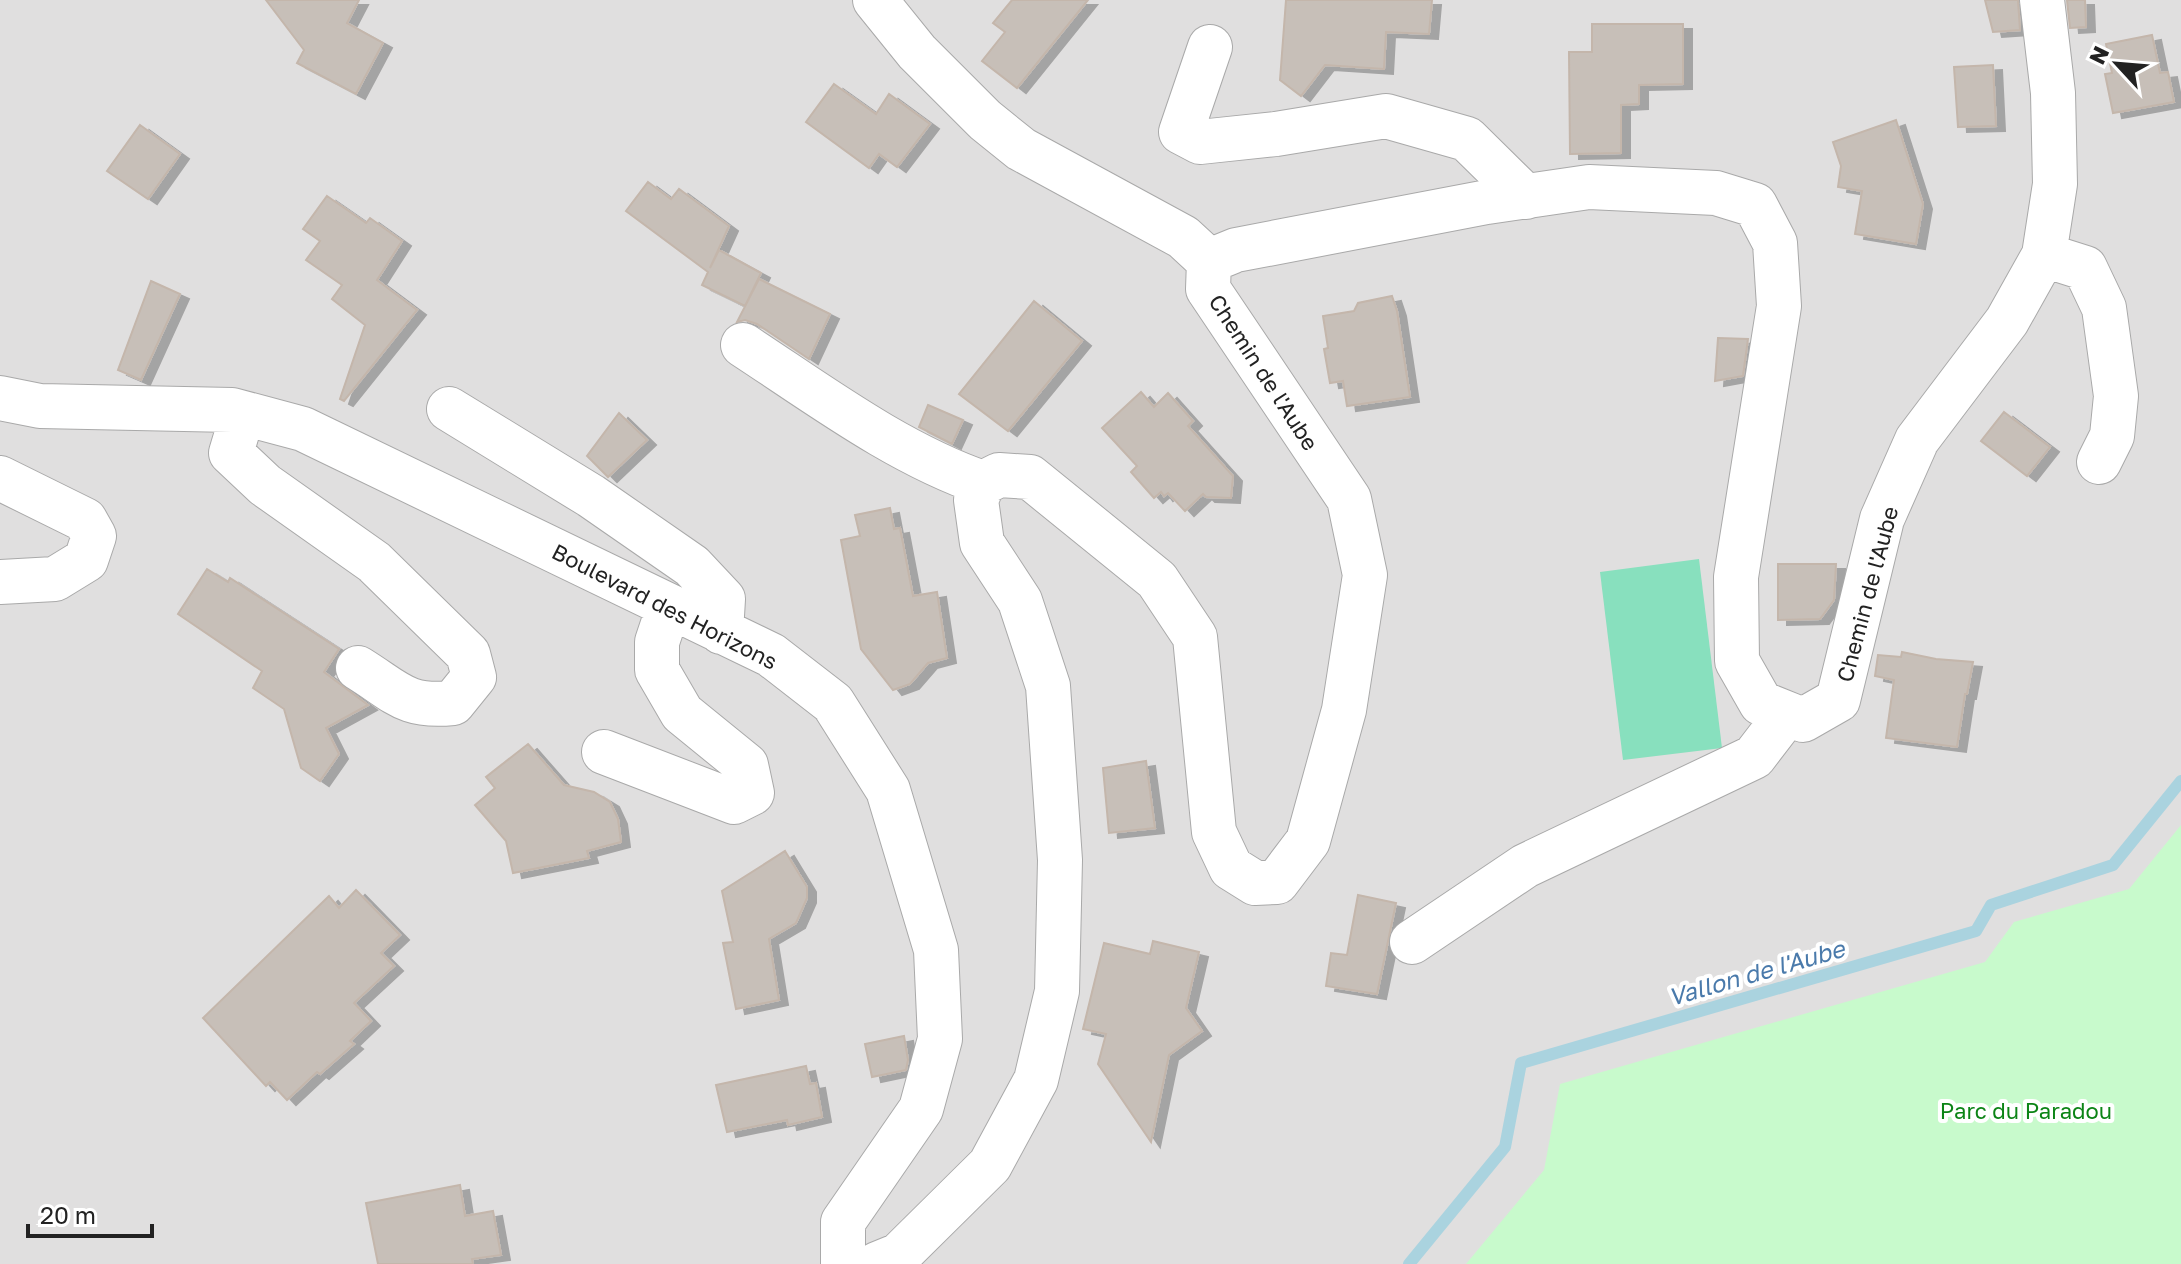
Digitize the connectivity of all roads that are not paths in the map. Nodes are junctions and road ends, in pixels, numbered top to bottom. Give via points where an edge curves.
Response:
1 (875, 0) edge
2 (2042, 0) edge
3 (1210, 47) dead end
4 (1526, 197) junction
5 (2044, 255) junction
6 (1209, 261) junction
7 (743, 345) dead end
8 (0, 398) edge
9 (449, 409) dead end
10 (243, 413) junction
11 (2099, 462) dead end
12 (0, 478) edge
13 (983, 483) junction
14 (0, 582) edge
15 (669, 606) junction
16 (721, 632) junction
17 (358, 668) dead end
18 (1787, 714) junction
19 (604, 752) dead end
20 (1412, 942) dead end
21 (843, 1264) edge
22 (877, 1264) edge

1 - 6 street via 917,52 1021,149 1183,237
2 - 5 street, Chemin de l'Aube via 2053,93 2055,184
3 - 4 street via 1181,132 1200,142 1386,116 1467,139
4 - 6 street, Chemin de l'Aube via 1236,250
4 - 18 street, Chemin de l'Aube via 1589,187 1716,193 1755,205 1775,243 1779,306 1736,577 1737,661 1761,703
5 - 11 street via 2085,268 2104,308 2116,396 2112,436
5 - 18 street, Chemin de l'Aube via 2007,321 1917,440 1882,519 1838,700 1803,720
6 - 13 street, Chemin de l'Aube via 1208,289 1349,499 1365,575 1344,710 1308,841 1277,882 1255,883 1231,868 1214,832 1195,637 1157,580 1030,477 999,475
7 - 13 street via 947,471
8 - 10 street, Boulevard des Horizons via 40,406
9 - 16 street via 692,566 723,599
10 - 15 street, Boulevard des Horizons via 303,429
10 - 17 street via 231,453 265,485 374,562 468,654 474,677 453,703 429,706 404,700
12 - 14 street via 85,520 94,536 86,560 55,579
13 - 22 street via 976,500 982,543 1020,601 1048,686 1060,860 1057,991 1036,1080 990,1165 899,1255
15 - 16 street, Boulevard des Horizons
15 - 19 street via 657,642 657,670 682,713 746,765 752,793 734,802
16 - 21 street, Boulevard des Horizons via 771,655 833,703 888,790 936,950 940,1039 921,1109 843,1222
18 - 20 street via 1754,757 1525,866

